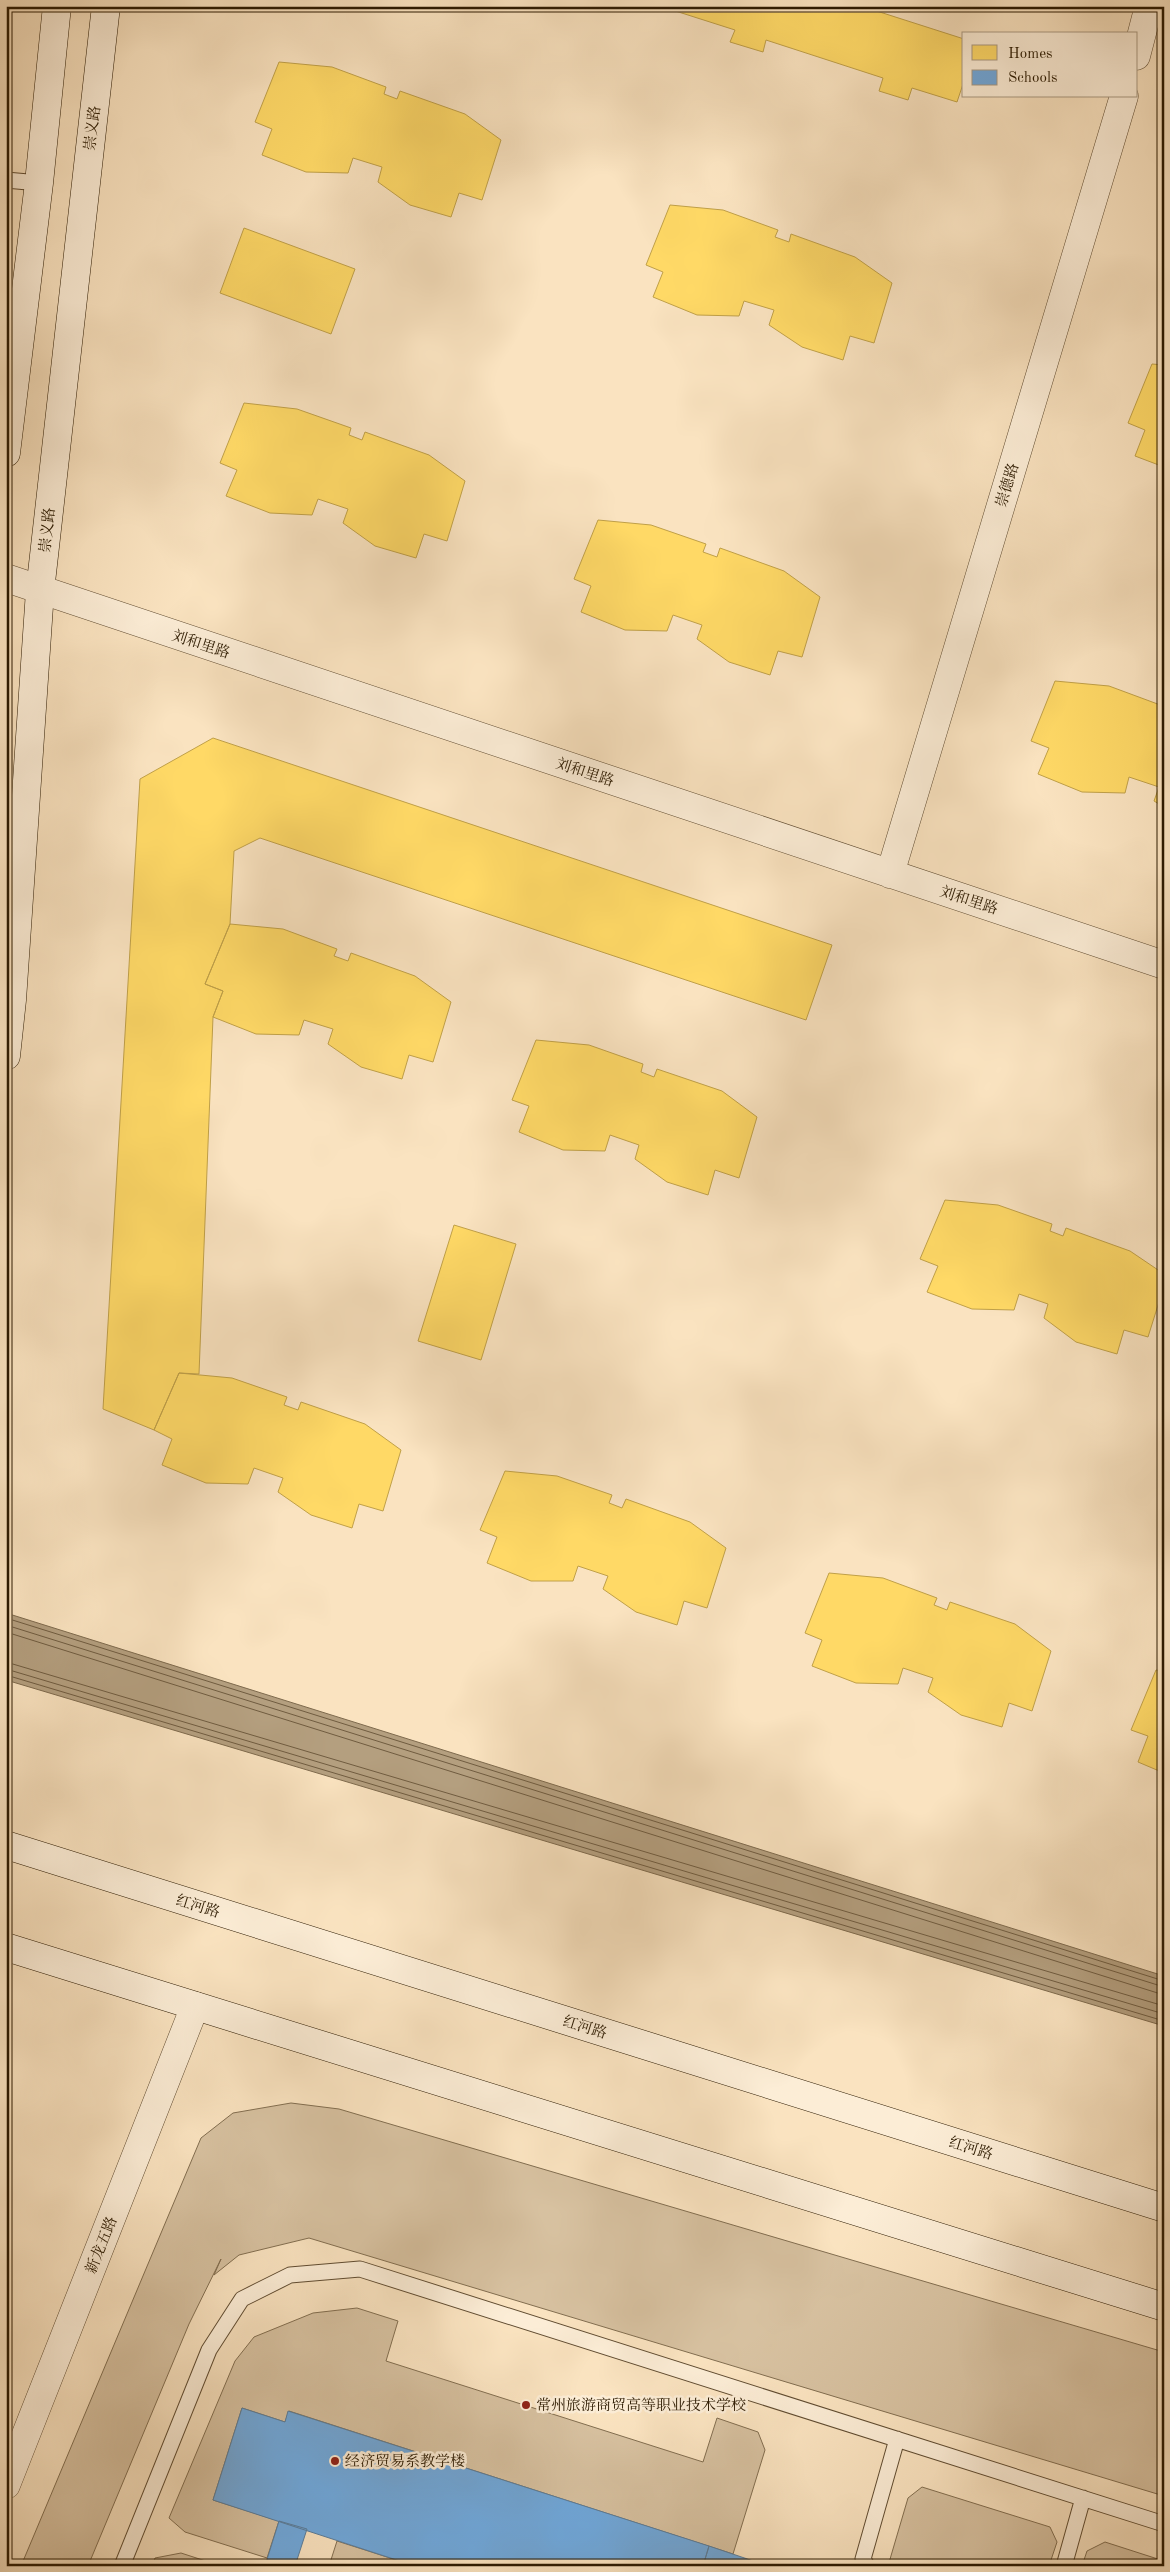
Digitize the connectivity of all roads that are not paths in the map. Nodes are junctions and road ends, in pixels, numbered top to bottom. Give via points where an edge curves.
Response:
1 (57, 6) edge
2 (106, 6) edge
3 (1148, 6) edge
4 (1138, 48) edge
5 (1123, 98) edge
6 (6, 180) edge
7 (39, 183) junction
8 (6, 453) edge
9 (6, 578) edge
10 (40, 591) junction
11 (890, 874) junction
12 (1164, 965) edge
13 (6, 1056) edge
14 (6, 1845) edge
15 (6, 1947) edge
16 (196, 2006) junction
17 (1164, 2208) edge
18 (1164, 2307) edge
19 (897, 2439) junction
20 (6, 2485) edge
21 (1083, 2498) junction
22 (1164, 2524) edge
23 (122, 2566) edge
24 (866, 2566) edge
25 (1064, 2566) edge

1 - 7 street
2 - 10 street, 崇义路
3 - 4 street
5 - 11 street, 崇德路
6 - 7 lane
7 - 8 street
9 - 10 street, 刘和里路
10 - 11 street, 刘和里路
10 - 13 street, 崇义路
11 - 12 street, 刘和里路
14 - 17 street, 红河路
15 - 16 street
16 - 18 street
16 - 20 street, 新龙五路
19 - 21 lane
19 - 23 lane via 360,2269 290,2275 242,2298 208,2350
19 - 24 lane via 863,2559
21 - 22 lane
21 - 25 lane

